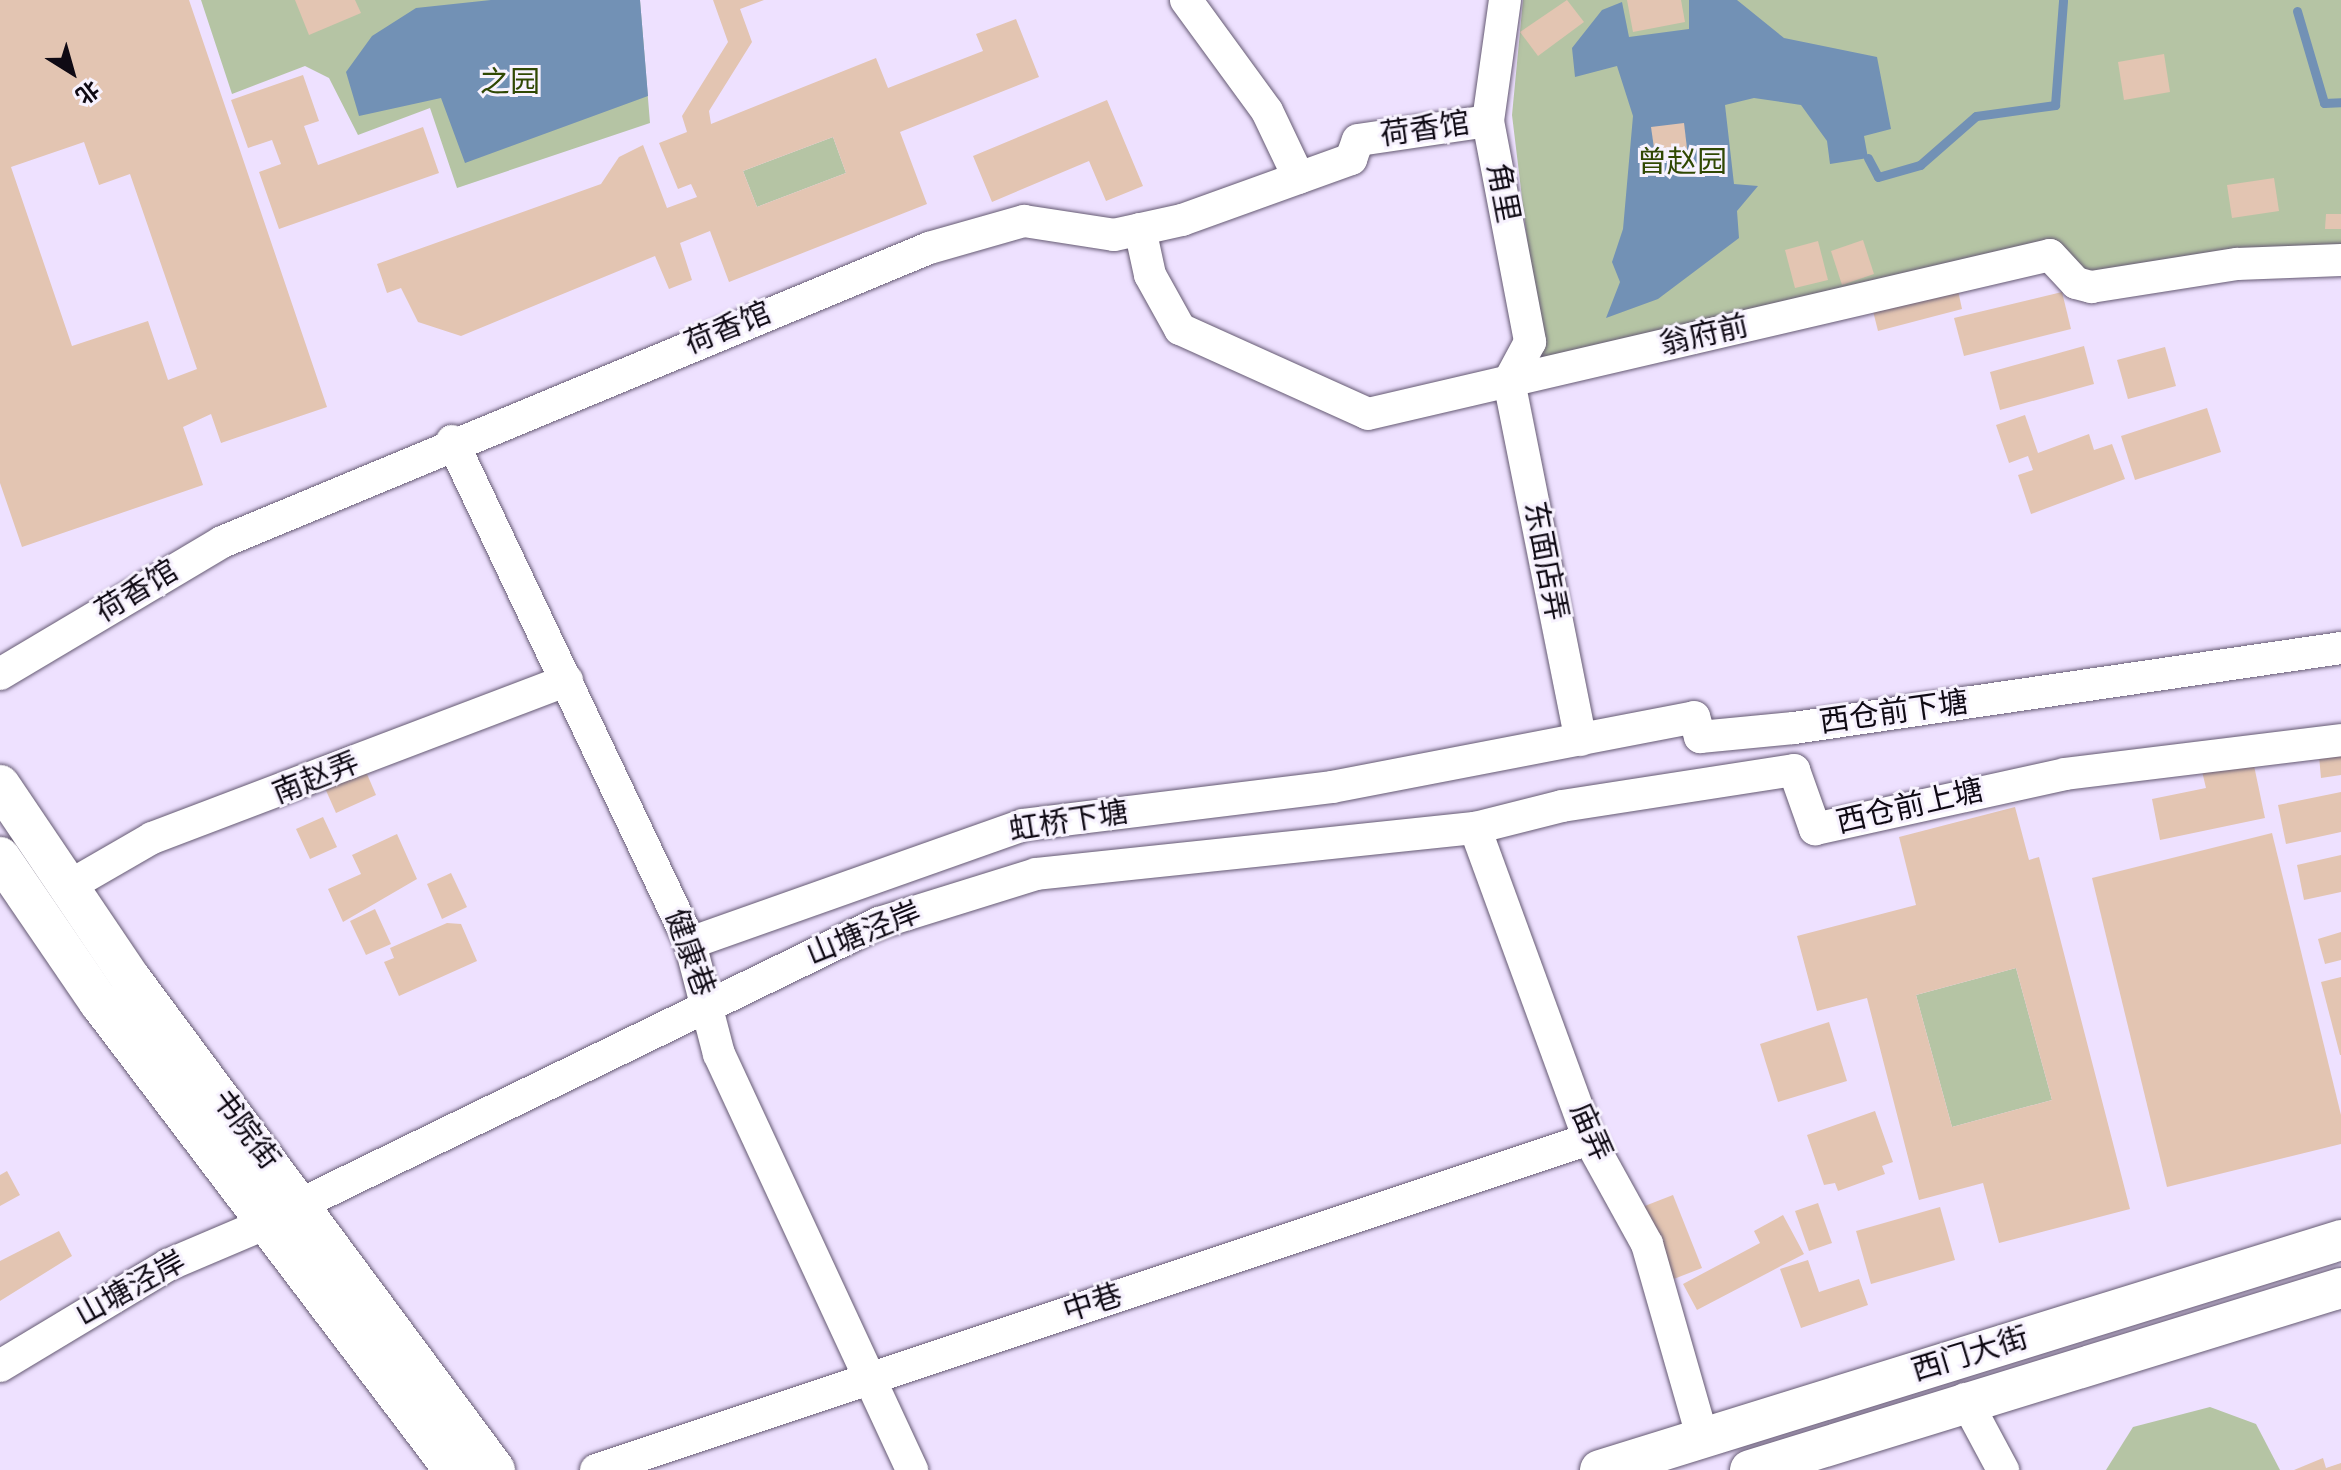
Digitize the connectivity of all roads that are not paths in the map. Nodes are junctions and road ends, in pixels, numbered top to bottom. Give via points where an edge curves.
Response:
1 (1186, 0) edge
2 (1505, 0) edge
3 (1488, 121) junction
4 (1299, 178) junction
5 (1140, 229) junction
6 (2341, 260) edge
7 (1509, 381) junction
8 (452, 441) junction
9 (2341, 648) edge
10 (0, 674) edge
11 (567, 680) junction
12 (1794, 728) junction
13 (1581, 740) junction
14 (2341, 740) edge
15 (1464, 764) joint
16 (1794, 770) junction
17 (0, 785) edge
18 (1475, 828) junction
19 (0, 857) edge
20 (69, 886) junction
21 (690, 943) junction
22 (709, 1002) junction
23 (1589, 1139) junction
24 (284, 1213) junction
25 (2341, 1240) edge
26 (2341, 1288) edge
27 (0, 1366) edge
28 (869, 1379) junction
29 (1965, 1399) junction
30 (1702, 1436) junction
31 (1755, 1469) edge
32 (454, 1470) edge
33 (495, 1470) edge
34 (596, 1470) edge
35 (912, 1470) edge
36 (1600, 1470) edge
37 (2003, 1470) edge

1 - 4 lane via 1267,111
2 - 3 lane, 角里
3 - 4 lane, 荷香馆 via 1358,140 1351,159
3 - 7 lane, 角里 via 1530,342
4 - 5 lane, 荷香馆
5 - 7 lane, 翁府前 via 1150,275 1180,329 1276,378 1368,414
5 - 8 lane, 荷香馆 via 1114,235 1024,221 929,248
6 - 7 lane, 翁府前 via 2237,264 2091,287 2076,283 2050,255
7 - 13 lane, 东面店弄
8 - 10 lane, 荷香馆 via 222,542
8 - 11 lane, 健康巷
9 - 12 lane, 西仓前下塘
11 - 20 lane, 南赵弄 via 152,838
11 - 21 lane, 健康巷
12 - 13 lane, 西仓前下塘 via 1700,737 1694,717
12 - 16 lane
13 - 15 lane, 西仓前下塘
14 - 16 lane, 西仓前上塘 via 2065,774 1815,829
15 - 21 lane, 虹桥下塘 via 1023,825
16 - 18 lane via 1562,806
17 - 20 main road, 书院街
18 - 22 lane, 山塘泾岸 via 1036,874 879,923
18 - 23 lane, 庙弄
19 - 24 main road, 书院街 via 99,1002
20 - 24 main road, 书院街
21 - 22 lane, 健康巷
22 - 24 lane, 山塘泾岸
22 - 28 lane, 健康巷 via 719,1054
23 - 28 lane, 中巷
23 - 30 lane, 庙弄 via 1647,1244
24 - 27 lane, 山塘泾岸 via 168,1265
24 - 32 main road, 书院街
24 - 33 main road, 书院街
25 - 30 main road, 西门大街
26 - 29 main road, 西门大街
28 - 34 lane, 中巷
28 - 35 lane, 健康巷
29 - 31 main road, 西门大街
29 - 37 lane
30 - 36 main road, 西门大街

